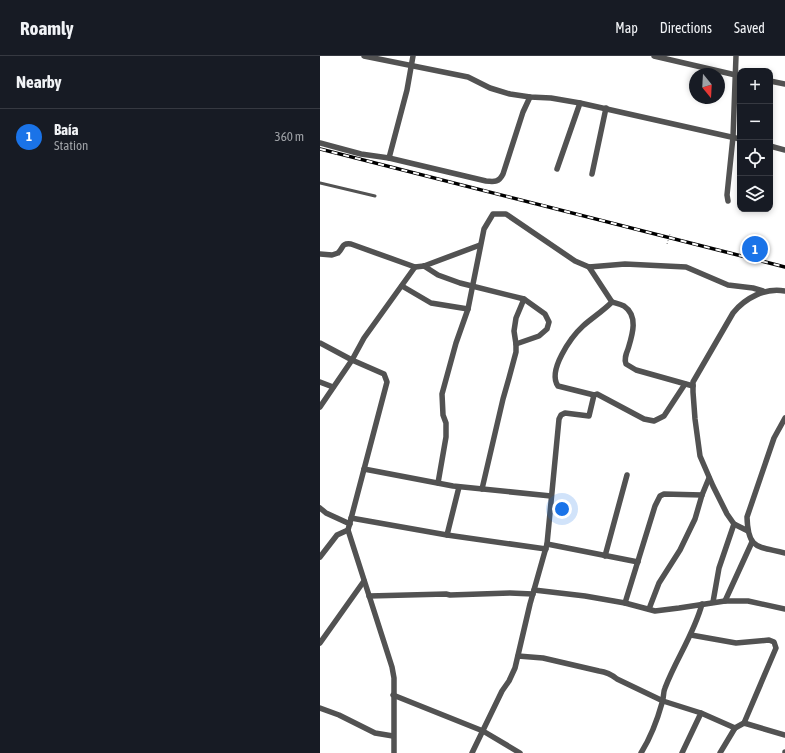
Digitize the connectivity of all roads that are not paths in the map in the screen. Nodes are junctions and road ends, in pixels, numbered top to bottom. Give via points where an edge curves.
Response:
1 (364, 56) edge
2 (413, 56) edge
3 (654, 56) edge
4 (736, 56) edge
5 (412, 66) junction
6 (737, 68) edge
7 (737, 76) edge
8 (773, 82) edge
9 (785, 84) edge
10 (737, 88) edge
11 (530, 97) junction
12 (580, 103) junction
13 (606, 108) junction
14 (733, 137) junction
15 (737, 138) edge
16 (320, 144) edge
17 (773, 147) edge
18 (785, 150) edge
19 (389, 158) junction
20 (557, 169) dead end
21 (592, 174) dead end
22 (320, 183) edge
23 (375, 196) dead end
24 (728, 201) dead end
25 (480, 245) junction
26 (320, 254) edge
27 (424, 266) junction
28 (415, 267) junction
29 (589, 267) junction
30 (473, 285) junction
31 (402, 286) junction
32 (785, 291) edge
33 (763, 292) junction
34 (524, 299) junction
35 (612, 302) junction
36 (468, 309) junction
37 (320, 343) edge
38 (516, 344) junction
39 (352, 360) junction
40 (320, 382) edge
41 (685, 384) junction
42 (693, 386) junction
43 (334, 387) junction
44 (594, 395) junction
45 (320, 407) edge
46 (785, 418) edge
47 (364, 469) junction
48 (627, 475) dead end
49 (709, 478) junction
50 (438, 483) junction
51 (459, 487) junction
52 (482, 489) junction
53 (702, 495) junction
54 (551, 496) junction
55 (320, 508) edge
56 (351, 521) junction
57 (734, 524) junction
58 (348, 530) junction
59 (748, 531) junction
60 (447, 535) junction
61 (752, 542) junction
62 (547, 546) junction
63 (785, 553) edge
64 (605, 556) junction
65 (320, 557) edge
66 (638, 562) junction
67 (364, 581) junction
68 (534, 592) junction
69 (369, 596) junction
70 (725, 600) junction
71 (713, 602) junction
72 (625, 603) junction
73 (702, 604) junction
74 (648, 609) junction
75 (785, 609) edge
76 (691, 635) junction
77 (320, 643) edge
78 (518, 656) junction
79 (393, 694) junction
80 (663, 701) junction
81 (320, 708) edge
82 (701, 714) junction
83 (744, 723) junction
84 (735, 728) junction
85 (483, 731) junction
86 (785, 735) edge
87 (393, 736) junction
88 (394, 753) edge
89 (472, 753) edge
90 (520, 753) edge
91 (641, 753) edge
92 (682, 753) edge
93 (720, 753) edge

1 - 5 street
2 - 5 street
3 - 7 street
4 - 6 street
5 - 11 street via 468,77 490,88
5 - 19 street
8 - 9 street
10 - 14 street
11 - 12 street
11 - 19 street via 503,174 497,181 486,182
12 - 13 street
12 - 20 street
13 - 14 street
13 - 21 street
14 - 15 street
14 - 24 street via 727,178
16 - 19 street
17 - 18 street
22 - 23 lane
25 - 27 street
25 - 29 street via 490,216 494,213 506,214 575,261
25 - 30 street
26 - 28 street via 338,253 345,243
27 - 28 street
27 - 30 street via 438,275
28 - 31 street
29 - 33 street via 625,264 686,266 728,285
29 - 35 street
30 - 34 street
30 - 36 street
31 - 36 street via 431,302
31 - 39 street via 364,338
32 - 33 street
33 - 42 street via 744,302 733,313
34 - 38 street via 516,318
34 - 38 street via 545,314 549,322 548,329 539,336
35 - 41 street via 623,306 632,316 634,324 626,364 636,370
35 - 44 street via 579,330 566,347 556,369 555,381 558,386
36 - 50 street via 442,394 446,437
37 - 39 street
38 - 52 street
39 - 43 street
39 - 47 street via 384,374 387,382
40 - 43 street
41 - 42 street
41 - 44 street via 664,416 654,421 644,419 602,396
42 - 49 street via 700,456
43 - 45 street
44 - 54 street via 589,416 565,413 559,419
46 - 59 street via 772,444 747,517
47 - 50 street
47 - 56 street
48 - 64 street
49 - 53 street
49 - 57 street
50 - 51 street
51 - 52 street
51 - 60 street
52 - 54 street
53 - 66 street via 660,496
53 - 74 street via 695,519 680,550 659,583
54 - 62 street
55 - 56 street via 326,513
56 - 58 street
56 - 60 street
57 - 59 street
57 - 71 street via 719,568
58 - 65 street via 337,535
58 - 67 street
59 - 61 street
60 - 62 street
61 - 63 street via 757,546
61 - 70 street
62 - 64 street
62 - 68 street
64 - 66 street
66 - 72 street
67 - 69 street
67 - 77 street
68 - 69 street
68 - 72 street via 585,596
68 - 78 street
69 - 79 street via 392,667
70 - 71 street
70 - 75 street via 748,601
71 - 73 street
72 - 74 street
73 - 74 street via 661,610
73 - 76 street
76 - 80 street via 664,690
76 - 83 street via 736,643 769,640 774,642 776,648
78 - 80 street via 543,658 604,672
78 - 85 street via 512,675
79 - 85 street
79 - 87 street
80 - 82 street
80 - 91 street via 650,737
81 - 87 street via 375,733
82 - 84 street
82 - 92 street
83 - 84 street
83 - 86 street
84 - 93 street
85 - 89 street
85 - 90 street
87 - 88 street

